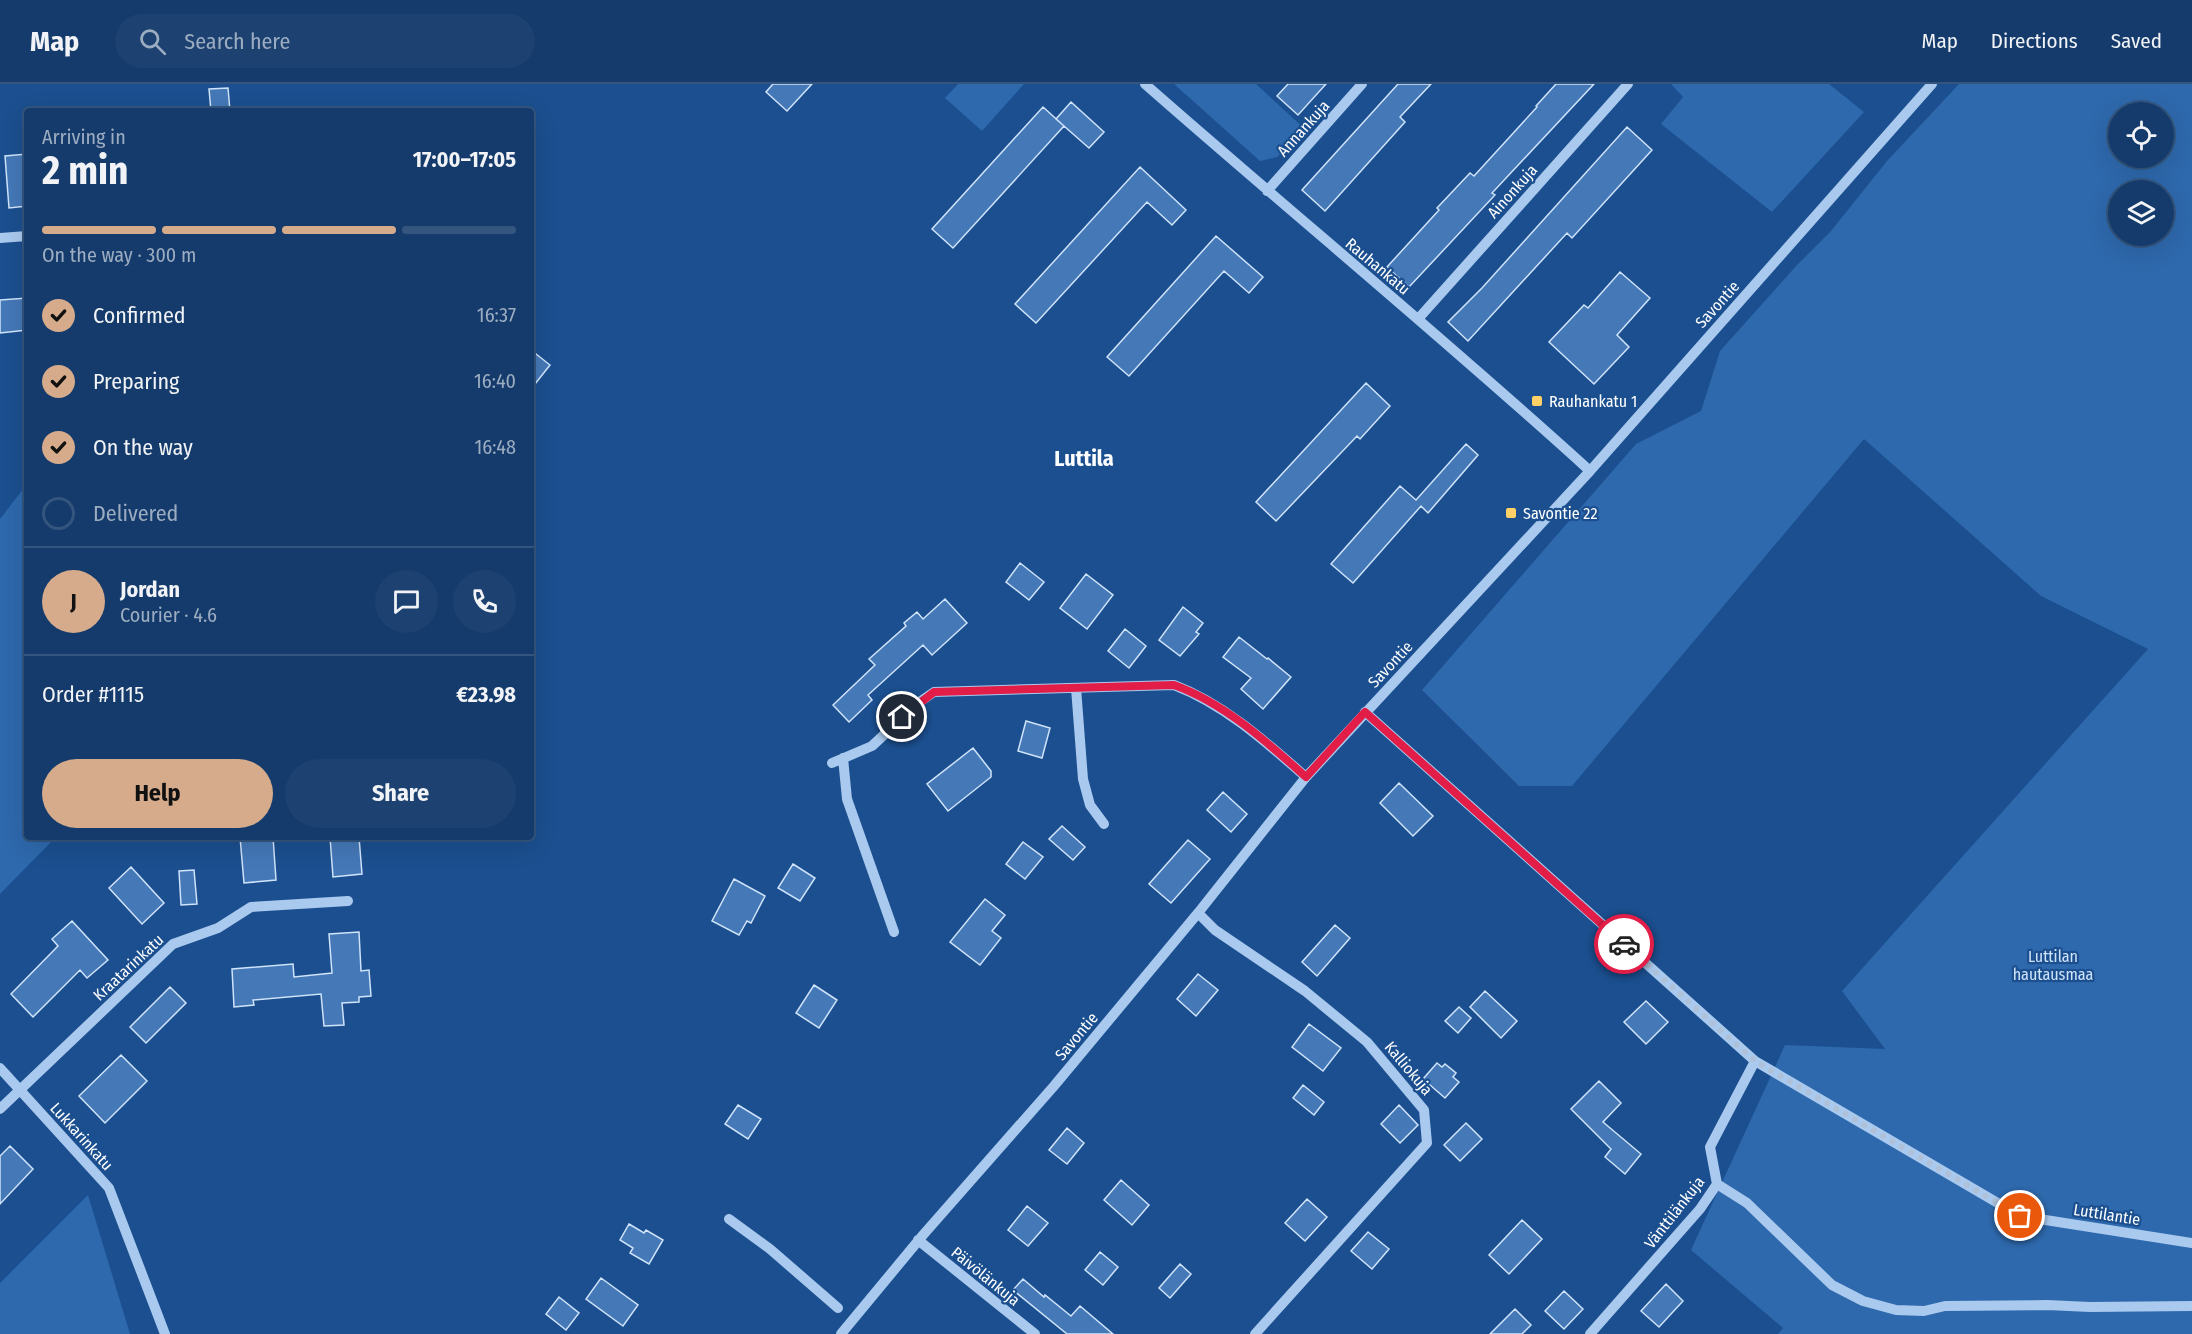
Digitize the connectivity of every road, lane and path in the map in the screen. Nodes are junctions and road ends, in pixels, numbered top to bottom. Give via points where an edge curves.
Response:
1 (1145, 84) edge
2 (1362, 84) edge
3 (1628, 84) edge
4 (1932, 84) edge
5 (1267, 191) junction
6 (24, 236) edge
7 (0, 238) edge
8 (1418, 319) junction
9 (1590, 471) junction
10 (1076, 688) junction
11 (1365, 712) junction
12 (843, 758) junction
13 (832, 763) dead end
14 (1306, 777) junction
15 (1104, 824) dead end
16 (348, 901) dead end
17 (1197, 913) junction
18 (894, 932) dead end
19 (1755, 1061) junction
20 (0, 1068) edge
21 (20, 1089) junction
22 (0, 1109) edge
23 (1717, 1184) junction
24 (729, 1219) dead end
25 (918, 1240) junction
26 (2192, 1243) edge
27 (2192, 1306) edge
28 (838, 1308) dead end
29 (165, 1334) edge
30 (841, 1334) edge
31 (1034, 1334) edge
32 (1255, 1334) edge
33 (1590, 1334) edge

1 - 5 street, Rauhankatu
2 - 5 street, Annankuja
3 - 8 street, Ainonkuja
4 - 9 street, Savontie
5 - 8 street, Rauhankatu
6 - 7 street
8 - 9 street, Rauhankatu
9 - 11 street, Savontie
10 - 12 street via 934,692 872,746
10 - 14 street via 1174,685 1197,693 1258,735
10 - 15 street via 1083,779 1090,805
11 - 14 street, Savontie
11 - 19 street, Luttilantie
12 - 13 street
12 - 18 street via 847,799
14 - 17 street, Savontie
16 - 21 street, Kraatarinkatu via 251,907 218,928 173,944
17 - 25 street, Savontie via 1054,1086
17 - 32 street, Kalliokuja via 1367,1041 1424,1110 1427,1143
19 - 23 street, Vänttilänkuja via 1710,1147
19 - 26 street, Luttilantie via 2020,1216
20 - 21 street, Lukkarinkatu
21 - 22 street, Kraatarinkatu
21 - 29 street, Lukkarinkatu via 109,1188
23 - 27 street via 1747,1203 1832,1285 1863,1301 1896,1310 1924,1311 1945,1306
23 - 33 street, Vänttilänkuja via 1700,1209
24 - 28 street
25 - 30 street, Savontie
25 - 31 street, Päivölänkuja

